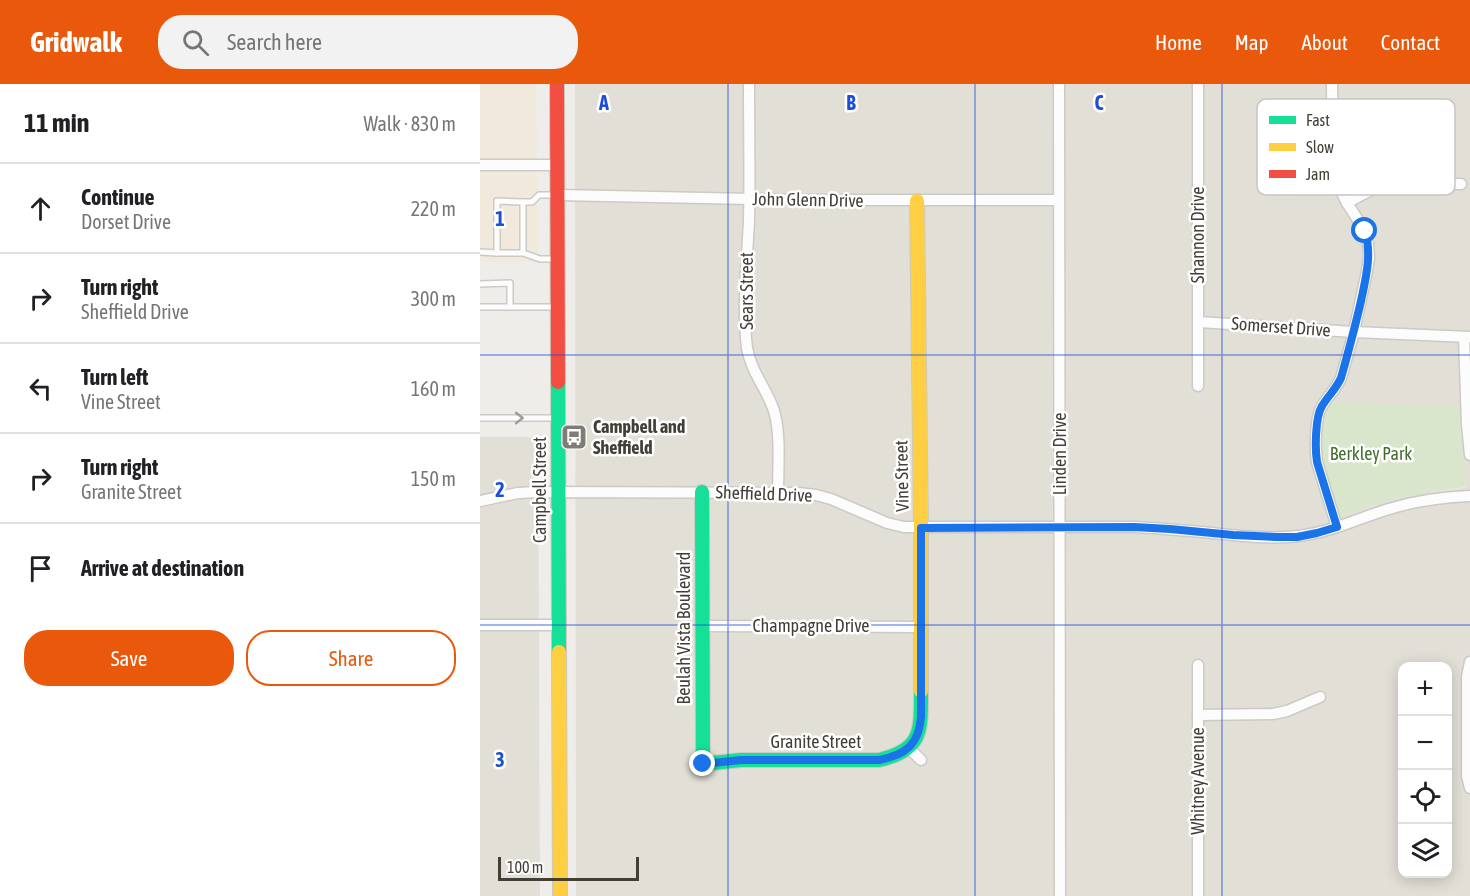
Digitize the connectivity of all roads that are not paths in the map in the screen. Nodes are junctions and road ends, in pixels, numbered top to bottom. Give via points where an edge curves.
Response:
1 (557, 84) edge
2 (749, 84) edge
3 (1059, 84) edge
4 (1198, 84) edge
5 (1332, 84) edge
6 (1332, 99) edge
7 (480, 165) edge
8 (557, 165) junction
9 (1455, 184) edge
10 (1461, 184) dead end
11 (558, 195) junction
12 (1343, 195) edge
13 (1361, 195) edge
14 (749, 199) junction
15 (1059, 200) junction
16 (917, 201) junction
17 (523, 202) junction
18 (1347, 203) junction
19 (480, 252) edge
20 (497, 253) junction
21 (523, 253) junction
22 (558, 259) junction
23 (480, 284) edge
24 (510, 306) junction
25 (480, 307) edge
26 (558, 307) junction
27 (1199, 322) junction
28 (1354, 332) junction
29 (1467, 337) edge
30 (1198, 386) dead end
31 (480, 418) edge
32 (558, 418) junction
33 (1470, 456) edge
34 (558, 492) junction
35 (702, 492) junction
36 (778, 492) junction
37 (1470, 496) edge
38 (480, 501) edge
39 (1337, 527) junction
40 (921, 528) junction
41 (1060, 528) junction
42 (480, 625) edge
43 (558, 625) junction
44 (703, 626) junction
45 (920, 627) junction
46 (1470, 662) edge
47 (1198, 665) dead end
48 (1320, 697) dead end
49 (1198, 715) junction
50 (909, 748) junction
51 (921, 760) dead end
52 (703, 764) joint
53 (1470, 788) edge
54 (560, 896) edge
55 (1060, 896) edge
56 (1198, 896) edge

1 - 8 street, Campbell Street
2 - 14 street, Sears Street
3 - 15 street, Linden Drive
4 - 27 street, Shannon Drive
5 - 6 street
7 - 8 street
8 - 11 street, Campbell Street
9 - 10 street
11 - 14 street, John Glenn Drive
11 - 17 lane via 539,195 532,202
11 - 22 street, Campbell Street
12 - 18 street
13 - 18 street
14 - 16 street, John Glenn Drive
14 - 36 street, Sears Street via 747,348 777,425
15 - 16 street, John Glenn Drive
15 - 41 street, Linden Drive
16 - 40 street, Vine Street
17 - 20 lane via 497,201
17 - 21 lane
18 - 28 street via 1365,231 1369,257
19 - 20 lane
20 - 21 lane
21 - 22 lane via 540,259
22 - 26 street, Campbell Street
23 - 24 lane via 510,284
24 - 25 lane
24 - 26 lane
26 - 32 street, Campbell Street
27 - 28 street, Somerset Drive
27 - 30 street, Shannon Drive
28 - 29 street, Somerset Drive
28 - 39 street via 1338,385 1321,406 1316,440 1317,462
29 - 33 street
31 -> 32 lane
32 - 34 street, Campbell Street
34 - 35 street, Sheffield Drive
34 - 38 street, Sheffield Drive via 518,493
34 - 43 street, Campbell Street
35 - 36 street, Sheffield Drive
35 - 44 street, Beulah Vista Boulevard
36 - 40 street, Sheffield Drive via 816,495 887,523
37 - 39 street, Sheffield Drive via 1413,503
39 - 41 street, Sheffield Drive via 1297,537 1170,529
40 - 41 street, Sheffield Drive
40 - 45 street, Vine Street
41 - 55 street, Linden Drive
42 - 43 street
43 - 54 street, Campbell Street
44 - 45 street, Champagne Drive
44 - 52 street, Beulah Vista Boulevard
45 - 50 street, Vine Street via 920,726
46 - 53 street
47 - 49 street, Whitney Avenue
48 - 49 street via 1272,714
49 - 56 street, Whitney Avenue
50 - 51 street
50 - 52 street, Granite Street via 879,760 741,760

